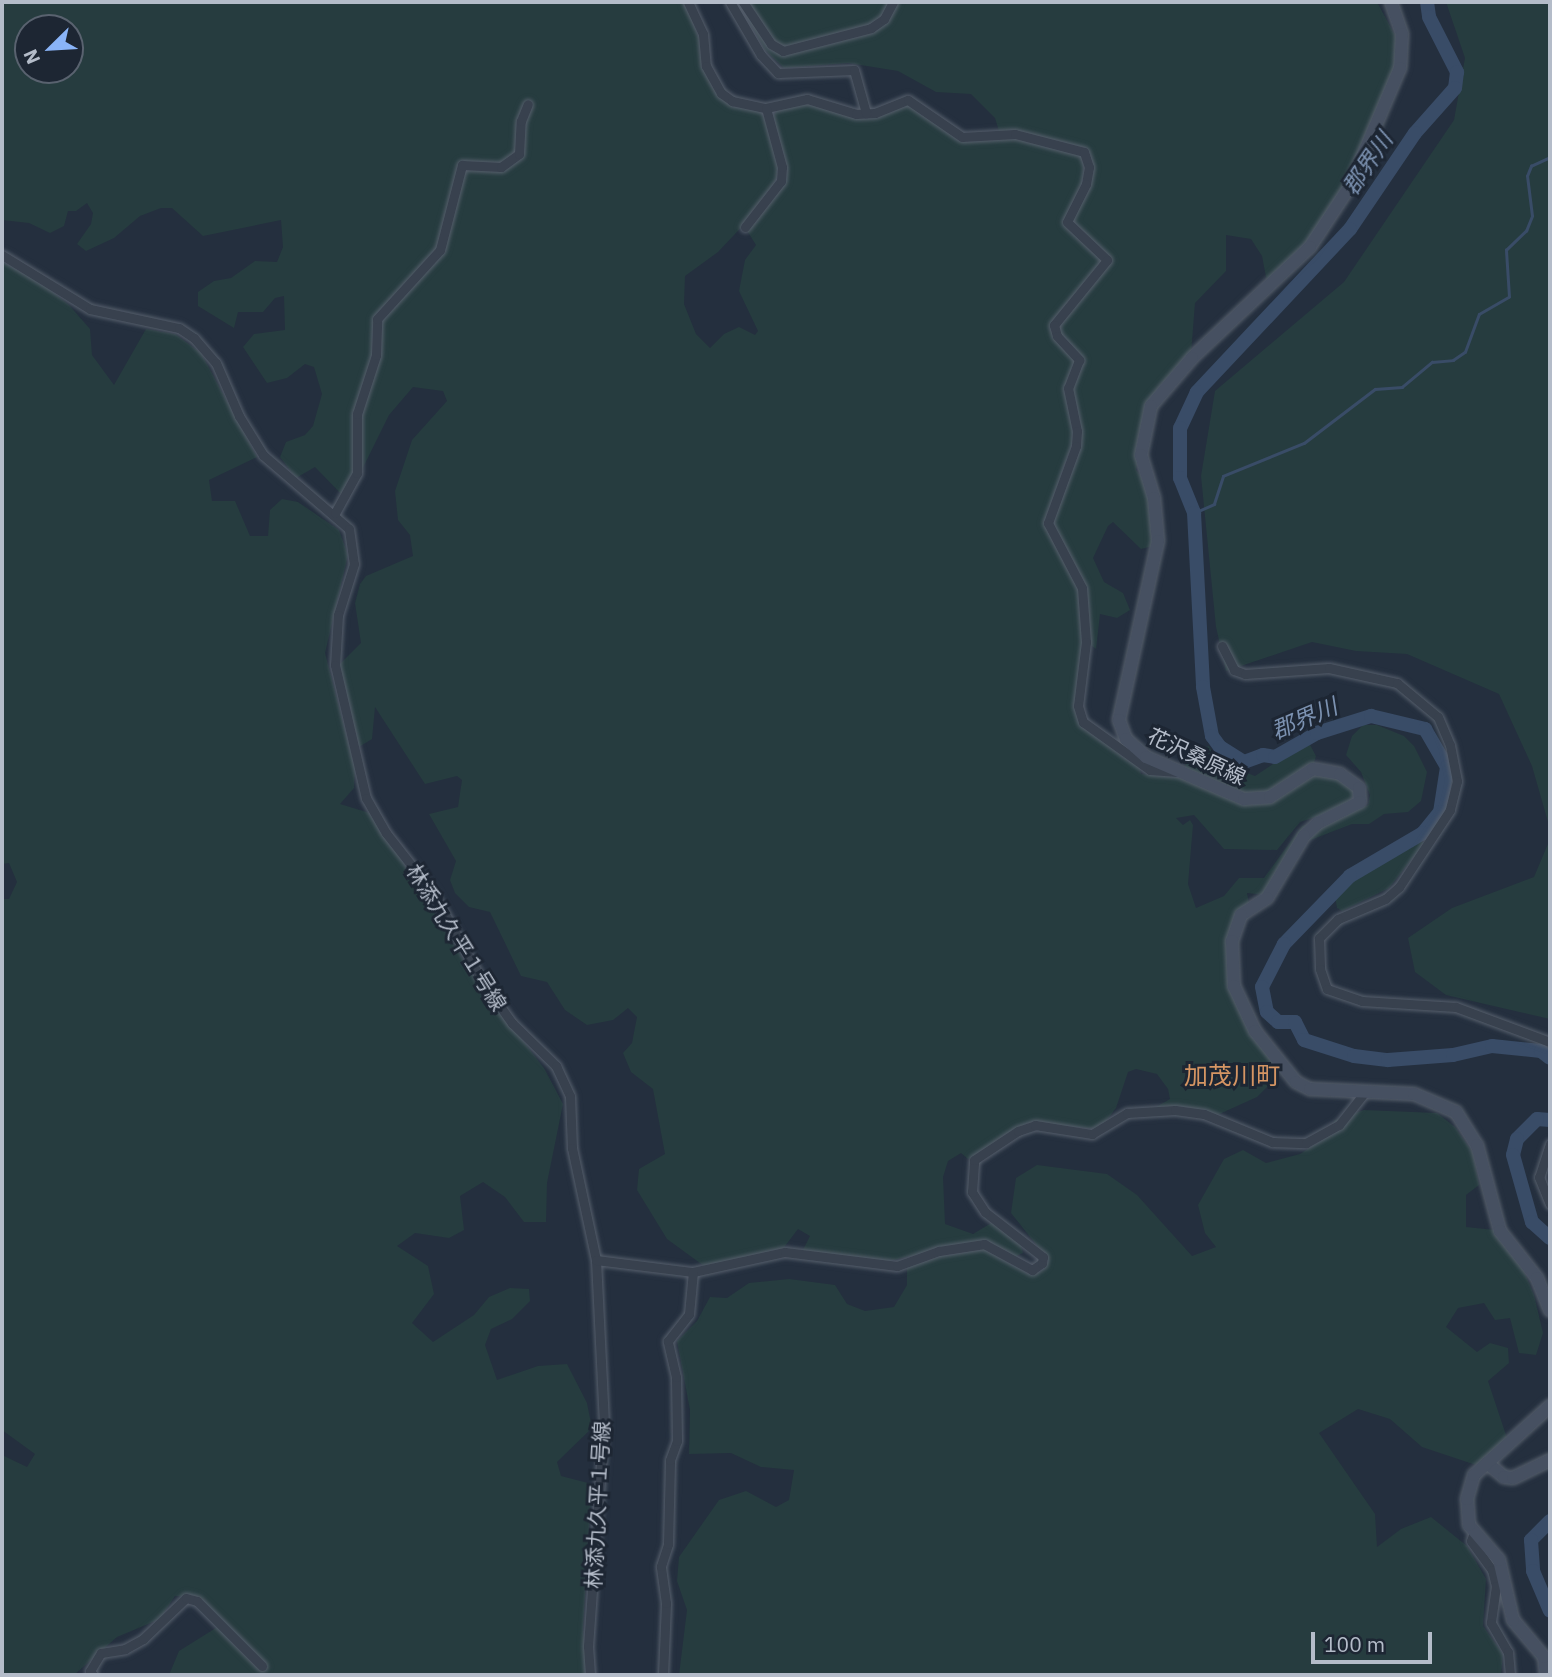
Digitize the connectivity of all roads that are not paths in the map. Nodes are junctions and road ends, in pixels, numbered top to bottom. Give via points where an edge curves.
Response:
1 (688, 2) edge
2 (730, 2) edge
3 (743, 2) edge
4 (892, 2) edge
5 (1391, 2) edge
6 (528, 104) dead end
7 (766, 107) junction
8 (866, 113) junction
9 (745, 227) dead end
10 (2, 254) edge
11 (335, 513) junction
12 (1222, 646) dead end
13 (1178, 772) junction
14 (1550, 1042) edge
15 (1365, 1092) junction
16 (1550, 1144) edge
17 (1550, 1204) edge
18 (596, 1260) junction
19 (693, 1272) junction
20 (1550, 1310) edge
21 (1550, 1406) edge
22 (1550, 1460) edge
23 (1487, 1462) junction
24 (1474, 1532) junction
25 (262, 1666) dead end
26 (93, 1675) edge
27 (590, 1675) edge
28 (663, 1675) edge
29 (1510, 1675) edge
30 (1546, 1675) edge

1 - 7 street via 702,34 706,66 721,93 732,101
2 - 8 street via 761,55 778,73 854,70
3 - 4 street via 774,47 787,51 834,34 871,29 884,19
5 - 13 main road, 花沢桑原線 via 1402,34 1400,68 1350,186 1310,247 1192,358 1151,406 1145,425 1141,455 1154,498 1158,541 1119,720 1133,748
6 - 11 street via 521,121 519,154 501,167 462,165 440,250 377,319 376,355 357,414 358,473
7 - 8 street via 807,99 845,112
7 - 9 street via 782,167 781,181
8 - 13 street via 908,100 962,137 1015,134 1073,146 1086,157 1086,184 1067,222 1107,260 1055,325 1057,336 1079,360 1068,388 1077,432 1048,523 1082,588 1086,642 1078,706 1083,722 1150,770
10 - 11 street, 林添九久平１号線 via 90,309 179,328 194,338 216,363 251,438 264,455
11 - 18 street, 林添九久平１号線 via 349,529 354,564 338,615 335,665 366,798 376,819 433,893 482,981 564,1081
12 - 14 street via 1240,673 1329,668 1408,689 1438,717 1453,755 1457,781 1450,810 1399,887 1385,899 1338,919 1320,938 1320,969 1327,989 1362,1001 1456,1007
13 - 15 main road, 花沢桑原線 via 1255,801 1270,797 1313,769 1340,774 1359,788 1360,802 1318,823 1304,836 1267,898 1241,915 1232,941 1231,963 1245,1014 1285,1073 1310,1089
15 - 19 street via 1339,1125 1306,1143 1272,1142 1204,1114 1184,1111 1140,1110 1092,1134 1035,1125 1018,1130 974,1160 972,1192 985,1212 1042,1257 1042,1263 1032,1270 984,1244 939,1251 897,1266 785,1252
15 - 20 main road, 花沢桑原線 via 1414,1094 1456,1112 1477,1145 1500,1231 1537,1278
16 - 17 street via 1539,1177
18 - 19 street
18 - 27 street, 林添九久平１号線 via 604,1423 588,1646
19 - 28 street via 689,1314 668,1341 676,1377 677,1429 670,1460 668,1544 661,1566 666,1603
21 - 23 main road
22 - 23 main road via 1513,1478 1504,1477
23 - 24 main road via 1474,1475 1467,1499
24 - 29 street via 1472,1541 1492,1570 1496,1586 1491,1623 1508,1652
24 - 30 main road via 1499,1559 1513,1620 1544,1657
25 - 26 street via 197,1601 186,1598 143,1639 125,1649 101,1653 90,1671

